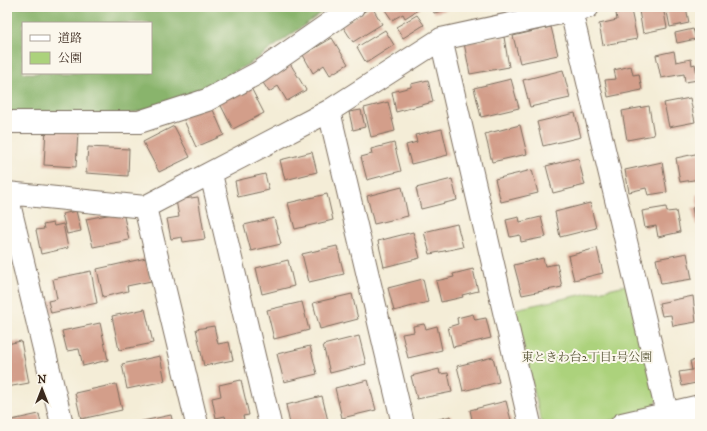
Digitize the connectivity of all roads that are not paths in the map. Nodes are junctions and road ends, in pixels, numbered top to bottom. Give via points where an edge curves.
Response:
1 (353, 7) edge
2 (580, 9) edge
3 (441, 39) junction
4 (329, 111) junction
5 (7, 122) edge
6 (211, 174) junction
7 (7, 194) edge
8 (145, 207) junction
9 (700, 406) edge
10 (667, 414) junction
11 (62, 424) edge
12 (197, 424) edge
13 (270, 424) edge
14 (403, 424) edge
15 (530, 424) edge
16 (622, 424) edge

1 - 5 street via 258,73 208,100 139,122
2 - 3 street
2 - 10 street
3 - 4 street
3 - 15 street
4 - 6 street
4 - 14 street
6 - 8 street
6 - 13 street
7 - 8 street
7 - 11 street
8 - 12 street
9 - 10 street
10 - 16 street

